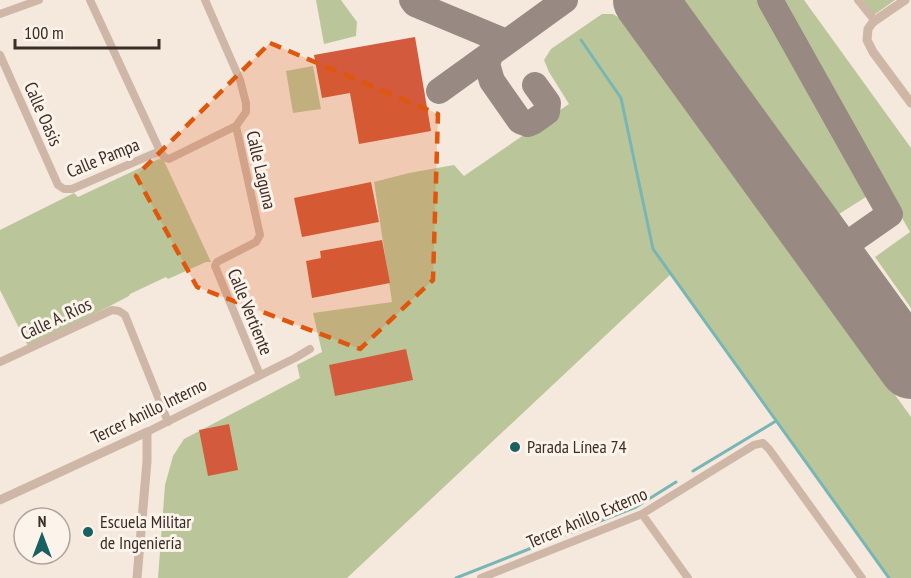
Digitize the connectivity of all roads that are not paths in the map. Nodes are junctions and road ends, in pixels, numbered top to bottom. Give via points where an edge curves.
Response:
1 (39, 0) edge
2 (90, 0) edge
3 (205, 0) edge
4 (858, 0) edge
5 (905, 0) edge
6 (0, 14) edge
7 (875, 21) junction
8 (0, 55) edge
9 (911, 103) edge
10 (236, 126) junction
11 (160, 151) junction
12 (58, 185) joint
13 (217, 262) joint
14 (310, 349) dead end
15 (0, 362) edge
16 (260, 375) junction
17 (168, 422) junction
18 (147, 432) junction
19 (0, 500) edge
20 (642, 514) junction
21 (137, 578) edge
22 (481, 578) edge
23 (688, 578) edge
24 (862, 578) edge

1 - 6 street
2 - 11 street
3 - 10 street, Calle Laguna via 244,95 246,112
4 - 7 street
5 - 7 street
7 - 9 street via 868,29 867,40
8 - 12 street, Calle Oasis
10 - 11 street via 169,159
10 - 13 street, Calle Laguna via 260,235 254,244
11 - 12 street, Calle Pampa via 72,189
13 - 16 street, Calle Vertiente via 216,270
14 - 16 street, Tercer Anillo Interno
15 - 17 street, Calle A. Ríos via 112,310 119,311 125,315
16 - 17 street, Tercer Anillo Interno
17 - 18 street, Tercer Anillo Interno
18 - 19 street, Tercer Anillo Interno
18 - 21 street
20 - 22 street, Tercer Anillo Externo
20 - 23 street
20 - 24 street, Tercer Anillo Externo via 763,443

